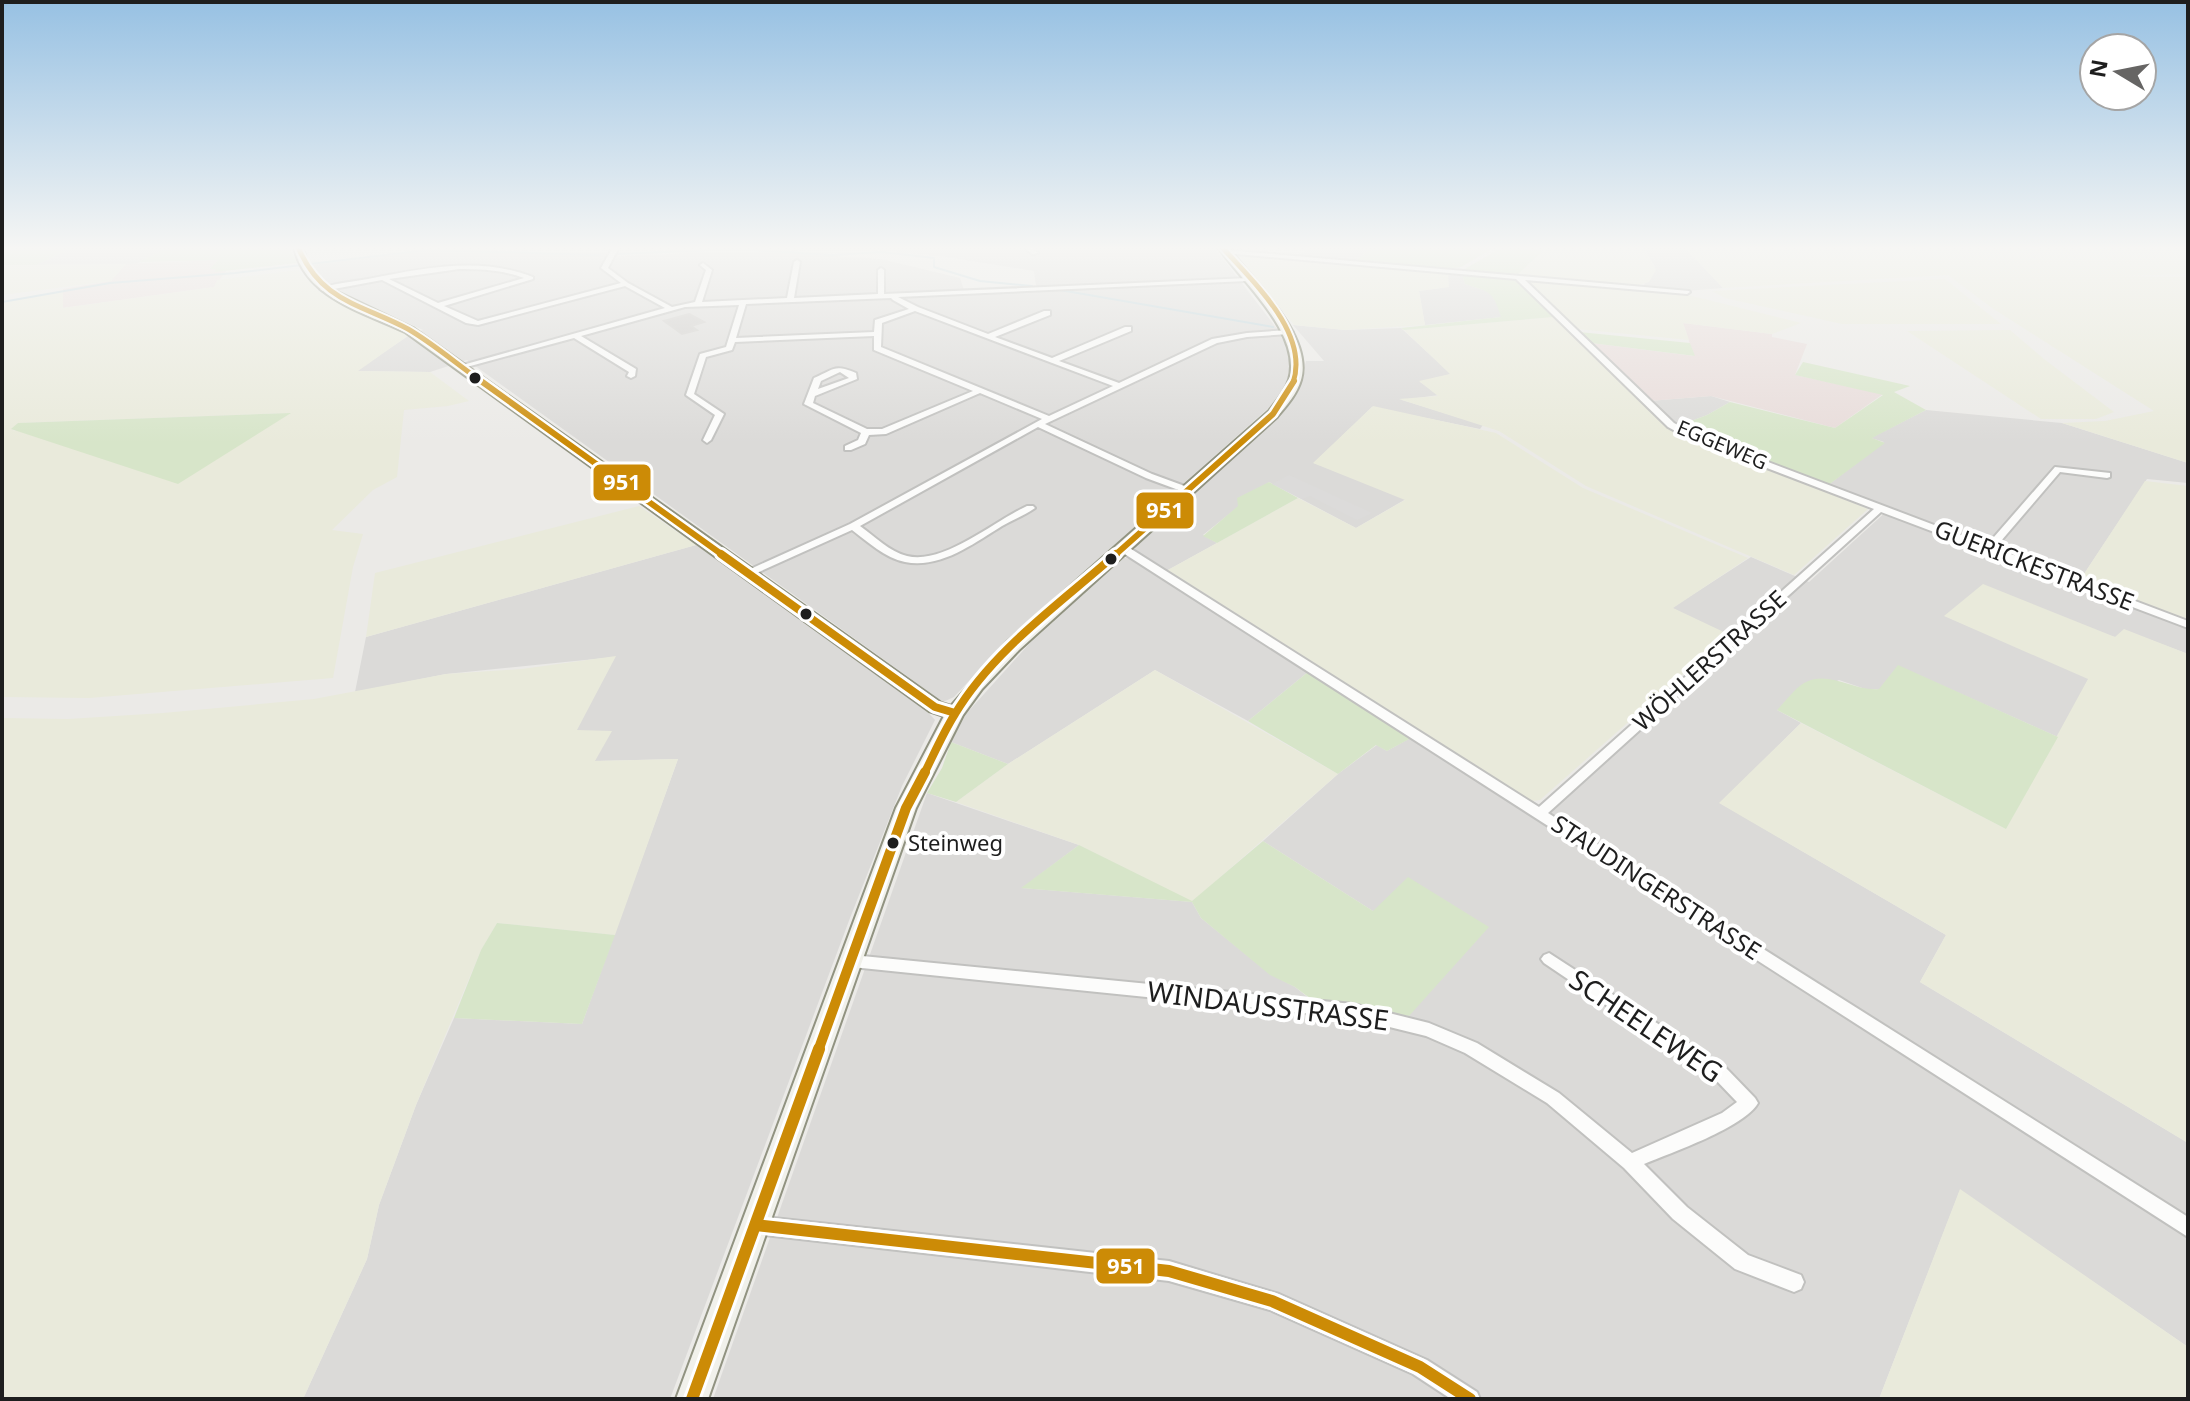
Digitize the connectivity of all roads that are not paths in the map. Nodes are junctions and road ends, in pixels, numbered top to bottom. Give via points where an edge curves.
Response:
1 (372, 312) edge
2 (452, 312) edge
3 (518, 312) edge
4 (654, 312) edge
5 (740, 312) edge
6 (905, 312) edge
7 (924, 312) edge
8 (1273, 312) edge
9 (1555, 312) edge
10 (1047, 313) dead end
11 (1128, 329) dead end
12 (1289, 332) junction
13 (878, 334) junction
14 (574, 335) junction
15 (990, 336) junction
16 (732, 340) junction
17 (1054, 360) junction
18 (622, 364) dead end
19 (463, 366) junction
20 (840, 369) junction
21 (816, 382) junction
22 (834, 384) junction
23 (1120, 386) junction
24 (979, 391) junction
25 (812, 394) junction
26 (1049, 419) junction
27 (1038, 424) junction
28 (864, 437) junction
29 (707, 440) dead end
30 (848, 448) dead end
31 (2107, 475) dead end
32 (1187, 490) junction
33 (1030, 508) dead end
34 (1880, 508) junction
35 (853, 526) junction
36 (1124, 549) junction
37 (1989, 549) junction
38 (750, 573) junction
39 (2188, 625) edge
40 (955, 713) junction
41 (1540, 813) junction
42 (1549, 959) dead end
43 (852, 961) junction
44 (1630, 1162) junction
45 (756, 1225) junction
46 (2188, 1228) edge
47 (1794, 1282) dead end
48 (692, 1399) edge
49 (1470, 1399) edge

1 - 19 street
2 - 3 street via 481,322
4 - 14 street
5 - 16 street
6 - 13 street via 878,322
7 - 15 street
8 - 12 street
9 - 34 street, EGGEWEG via 1671,425
10 - 15 street
11 - 17 street
12 - 23 street via 1215,341
12 - 32 street via 1299,359 1292,392
13 - 16 street
13 - 24 street via 877,348
14 - 18 street
14 - 19 street
15 - 17 street
16 - 29 street via 729,348 703,356 690,395 720,414
17 - 23 street
19 - 38 street
20 - 21 street
20 - 22 street
20 - 22 street via 853,379
21 - 22 street
21 - 25 street
22 - 25 street
23 - 26 street
24 - 26 street
24 - 28 street via 873,441
25 - 28 street via 808,404
26 - 27 street
27 - 32 street
27 - 35 street
28 - 30 street
31 - 37 street via 2058,469
32 - 36 street
33 - 35 street via 940,558 906,559
34 - 37 street, GUERICKESTRASSE
34 - 41 street, WÖHLERSTRASSE
35 - 38 street
36 - 40 street via 1013,646
36 - 41 street, STAUDINGERSTRASSE
37 - 39 street, GUERICKESTRASSE
38 - 40 street via 935,707
40 - 43 street via 906,808
41 - 46 street, STAUDINGERSTRASSE
42 - 44 street, SCHEELEWEG via 1720,1073 1749,1103 1728,1119
43 - 44 street, WINDAUSSTRASSE via 1353,1011 1429,1030 1471,1048 1553,1098
43 - 45 street
44 - 47 street, WINDAUSSTRASSE via 1680,1213 1742,1262
45 - 48 street
45 - 49 street via 1169,1271 1272,1301 1420,1367

